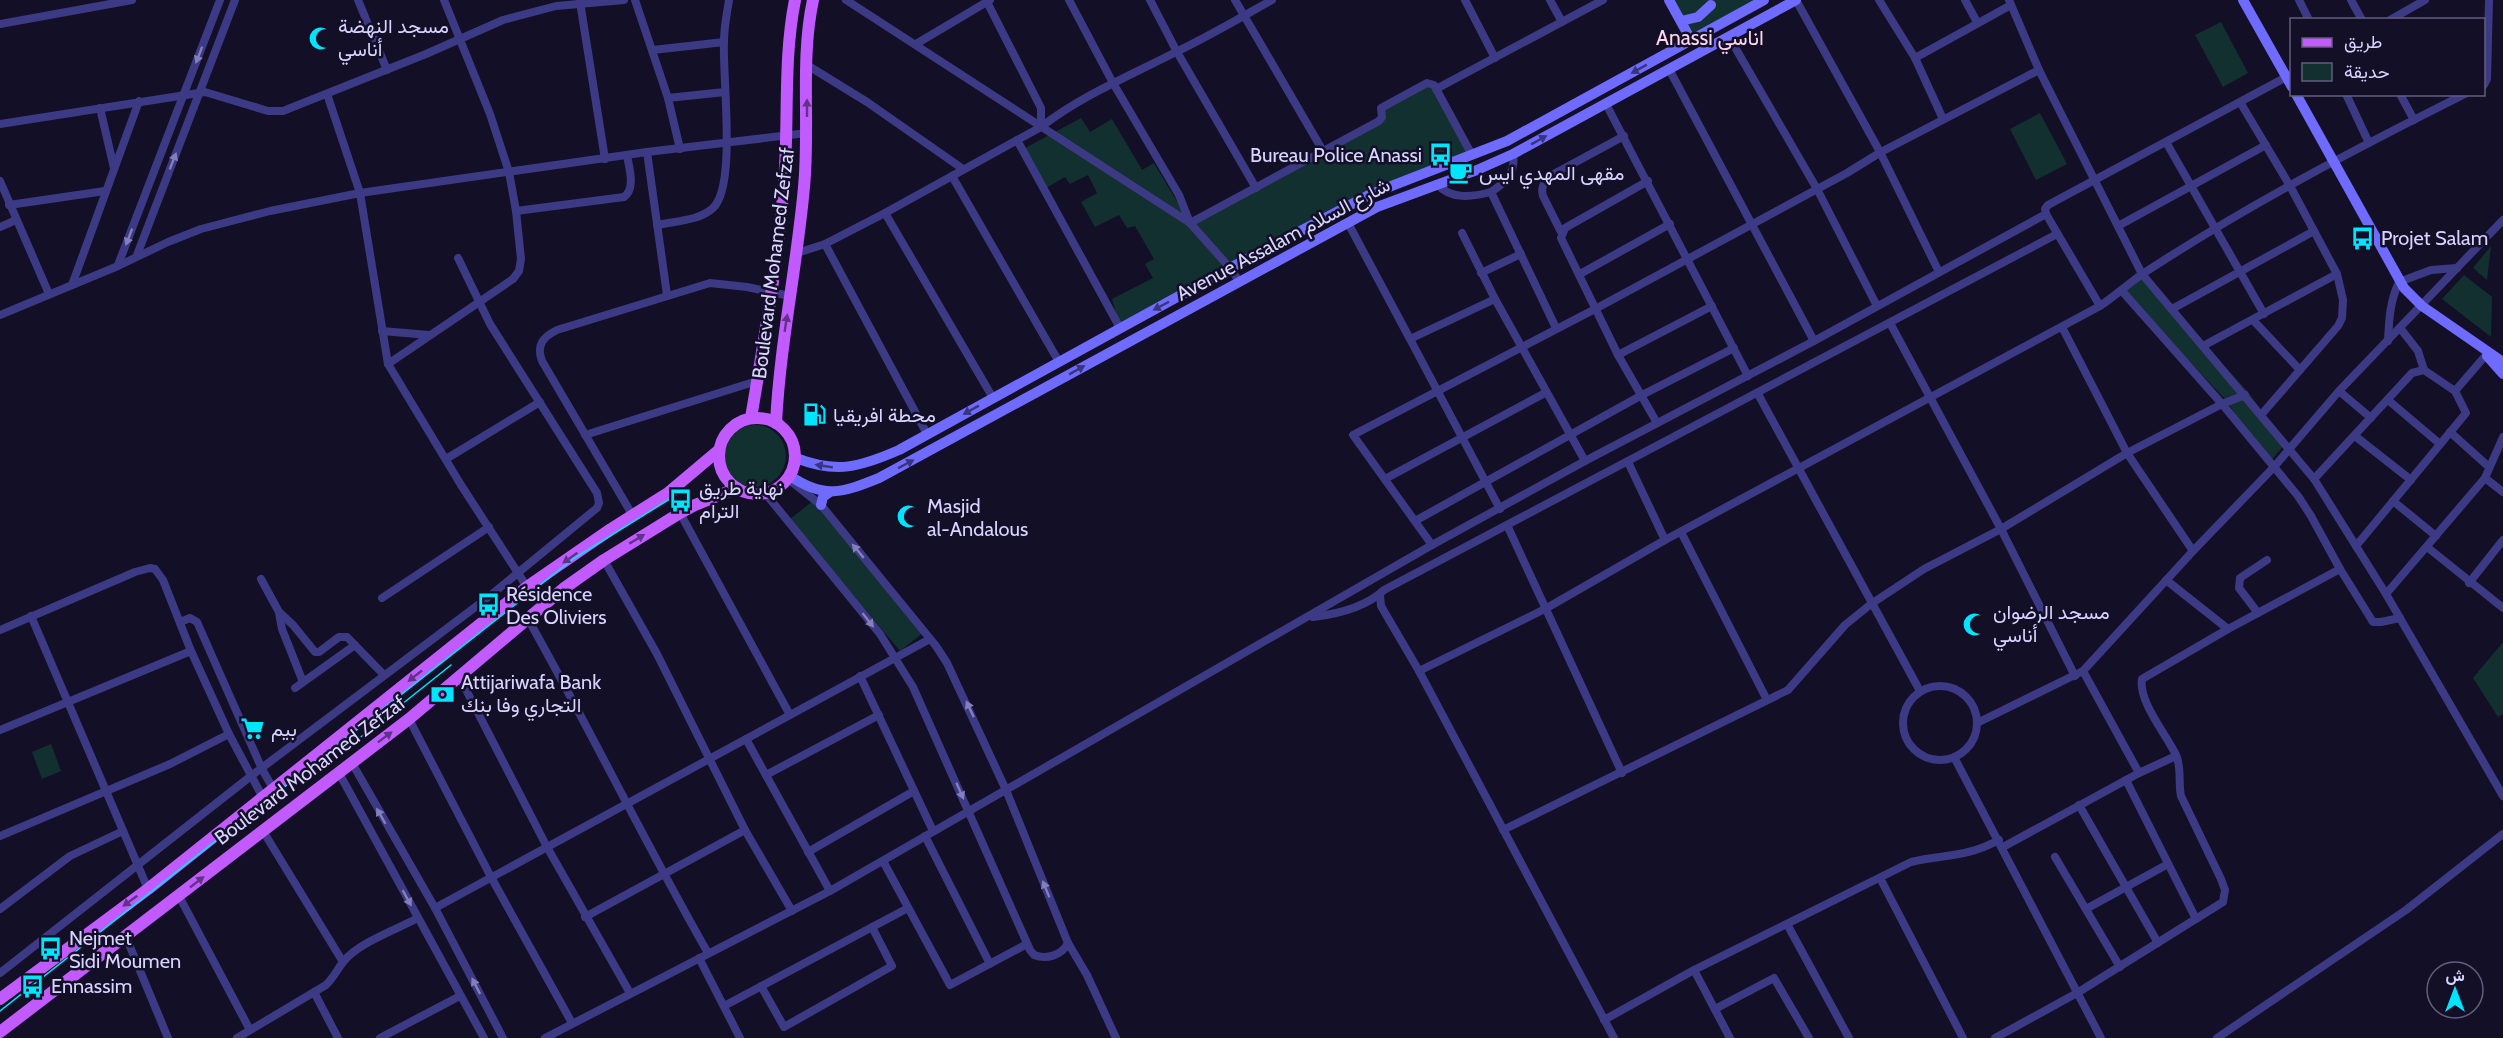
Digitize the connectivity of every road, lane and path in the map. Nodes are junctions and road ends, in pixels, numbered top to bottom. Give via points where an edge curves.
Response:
1 (132, 0) edge
2 (220, 0) edge
3 (235, 0) edge
4 (358, 0) edge
5 (444, 0) edge
6 (624, 0) edge
7 (634, 0) edge
8 (729, 0) edge
9 (795, 0) edge
10 (813, 0) edge
11 (846, 0) edge
12 (1069, 0) edge
13 (1150, 0) edge
14 (1235, 0) edge
15 (1272, 0) edge
16 (1465, 0) edge
17 (1550, 0) edge
18 (1604, 0) edge
19 (1669, 0) edge
20 (1764, 0) edge
21 (1796, 0) edge
22 (1879, 0) edge
23 (1965, 0) edge
24 (2243, 0) edge
25 (2299, 0) edge
26 (2351, 0) edge
27 (2424, 0) edge
28 (2489, 0) edge
29 (988, 1) edge
30 (1709, 2) edge
31 (2010, 2) edge
32 (580, 3) edge
33 (1243, 16) junction
34 (2308, 18) edge
35 (2361, 18) edge
36 (2393, 18) edge
37 (1681, 21) junction
38 (1562, 22) junction
39 (1977, 22) junction
40 (1722, 23) junction
41 (0, 24) edge
42 (2486, 24) edge
43 (1729, 37) junction
44 (459, 39) junction
45 (1691, 40) junction
46 (724, 42) junction
47 (916, 44) junction
48 (652, 51) junction
49 (1177, 52) junction
50 (1495, 58) junction
51 (1915, 58) junction
52 (807, 65) junction
53 (1669, 69) junction
54 (387, 70) junction
55 (2039, 70) junction
56 (2290, 79) edge
57 (1113, 82) junction
58 (2485, 83) edge
59 (1436, 89) junction
60 (200, 92) junction
61 (725, 92) junction
62 (185, 93) junction
63 (327, 94) junction
64 (2297, 96) edge
65 (2347, 96) edge
66 (2401, 96) edge
67 (2460, 96) edge
68 (668, 98) junction
69 (139, 100) junction
70 (2240, 102) junction
71 (1606, 104) junction
72 (100, 108) junction
73 (1943, 119) junction
74 (2414, 120) junction
75 (0, 124) edge
76 (1041, 127) junction
77 (787, 134) junction
78 (807, 134) junction
79 (1624, 136) junction
80 (1017, 140) junction
81 (2166, 142) junction
82 (2369, 143) junction
83 (728, 144) junction
84 (2266, 145) junction
85 (680, 149) junction
86 (1323, 151) junction
87 (646, 152) junction
88 (1880, 152) junction
89 (1513, 154) junction
90 (627, 155) junction
91 (1472, 155) junction
92 (605, 159) junction
93 (2332, 162) junction
94 (114, 168) junction
95 (963, 169) junction
96 (509, 172) junction
97 (952, 176) junction
98 (1405, 180) junction
99 (0, 181) edge
100 (2095, 181) junction
101 (1648, 182) junction
102 (1437, 184) junction
103 (2191, 185) junction
104 (2290, 186) junction
105 (1256, 188) junction
106 (1817, 189) junction
107 (105, 190) junction
108 (1491, 192) junction
109 (360, 193) junction
110 (1410, 193) junction
111 (9, 205) junction
112 (516, 211) junction
113 (885, 213) junction
114 (2046, 214) junction
115 (16, 220) junction
116 (2503, 220) edge
117 (1190, 223) junction
118 (1348, 223) junction
119 (1670, 224) junction
120 (1753, 224) junction
121 (657, 225) junction
122 (2118, 226) junction
123 (0, 227) edge
124 (2217, 229) junction
125 (2314, 231) junction
126 (1561, 232) junction
127 (1462, 233) dead end
128 (2057, 234) junction
129 (825, 244) junction
130 (797, 253) junction
131 (1521, 254) junction
132 (137, 255) junction
133 (458, 258) dead end
134 (1688, 258) junction
135 (118, 266) junction
136 (1230, 268) junction
137 (2457, 268) junction
138 (2240, 271) junction
139 (1939, 272) junction
140 (1481, 273) junction
141 (1580, 274) junction
142 (2142, 274) junction
143 (2337, 274) junction
144 (1239, 281) junction
145 (2399, 282) junction
146 (72, 285) junction
147 (2122, 291) junction
148 (772, 292) junction
149 (49, 294) junction
150 (667, 295) junction
151 (790, 296) junction
152 (1495, 300) junction
153 (480, 303) junction
154 (1712, 306) junction
155 (1877, 306) junction
156 (2100, 306) junction
157 (2422, 306) junction
158 (1597, 308) junction
159 (2172, 309) junction
160 (2264, 314) junction
161 (0, 315) edge
162 (2253, 320) junction
163 (1890, 323) junction
164 (2062, 327) junction
165 (1120, 328) junction
166 (1556, 328) junction
167 (2400, 328) junction
168 (382, 331) junction
169 (429, 335) junction
170 (1410, 339) junction
171 (1814, 341) junction
172 (2388, 341) junction
173 (2477, 345) junction
174 (2203, 346) junction
175 (1521, 348) junction
176 (1734, 348) junction
177 (1618, 355) junction
178 (2486, 355) junction
179 (1059, 362) junction
180 (2503, 362) edge
181 (388, 364) junction
182 (2300, 370) junction
183 (2424, 370) junction
184 (2503, 374) edge
185 (1748, 376) junction
186 (757, 381) junction
187 (1437, 391) junction
188 (2339, 391) junction
189 (2455, 391) junction
190 (1545, 393) junction
191 (1758, 394) junction
192 (1642, 395) junction
193 (2245, 395) junction
194 (993, 398) junction
195 (1932, 398) junction
196 (2388, 400) junction
197 (540, 402) junction
198 (2222, 404) junction
199 (2260, 415) junction
200 (751, 418) junction
201 (2371, 418) junction
202 (776, 423) junction
203 (1657, 423) junction
204 (2450, 432) junction
205 (927, 434) junction
206 (585, 435) junction
207 (1569, 436) junction
208 (2355, 436) junction
209 (2503, 437) edge
210 (1462, 438) junction
211 (2440, 444) junction
212 (2288, 449) junction
213 (719, 450) junction
214 (2127, 453) junction
215 (796, 458) junction
216 (446, 459) junction
217 (1585, 461) junction
218 (1628, 462) junction
219 (2274, 467) junction
220 (2489, 467) junction
221 (1799, 469) junction
222 (788, 477) junction
223 (2485, 478) junction
224 (1385, 479) junction
225 (2314, 479) junction
226 (2410, 480) junction
227 (1486, 482) junction
228 (737, 488) junction
229 (830, 492) junction
230 (2503, 492) edge
231 (765, 493) junction
232 (2393, 501) junction
233 (821, 505) junction
234 (1500, 509) junction
235 (680, 513) junction
236 (633, 516) junction
237 (1415, 521) junction
238 (1507, 525) junction
239 (489, 527) junction
240 (2001, 528) junction
241 (1681, 532) junction
242 (2436, 536) junction
243 (1665, 540) junction
244 (2503, 540) edge
245 (1432, 545) junction
246 (2356, 546) junction
247 (2427, 547) junction
248 (2193, 551) junction
249 (603, 560) junction
250 (2267, 560) dead end
251 (2340, 569) junction
252 (519, 573) junction
253 (261, 579) dead end
254 (2166, 580) junction
255 (2469, 583) junction
256 (528, 587) junction
257 (2386, 594) junction
258 (1380, 596) junction
259 (382, 598) dead end
260 (1871, 604) junction
261 (1545, 609) junction
262 (2503, 609) edge
263 (279, 612) junction
264 (2258, 613) junction
265 (31, 616) junction
266 (1308, 617) junction
267 (2400, 618) junction
268 (528, 619) junction
269 (180, 622) junction
270 (2228, 629) junction
271 (0, 630) edge
272 (930, 639) junction
273 (0, 641) edge
274 (356, 645) junction
275 (191, 651) junction
276 (894, 656) junction
277 (1419, 671) junction
278 (2079, 674) junction
279 (384, 675) junction
280 (860, 676) junction
281 (460, 678) junction
282 (303, 682) junction
283 (295, 688) dead end
284 (1920, 691) junction
285 (1767, 700) junction
286 (68, 703) junction
287 (790, 715) junction
288 (879, 715) junction
289 (409, 719) junction
290 (1977, 723) junction
291 (0, 730) edge
292 (229, 734) junction
293 (746, 739) junction
294 (2176, 756) junction
295 (1954, 757) junction
296 (710, 758) junction
297 (352, 763) junction
298 (262, 769) junction
299 (339, 773) junction
300 (1622, 773) junction
301 (2139, 773) junction
302 (766, 775) junction
303 (251, 776) junction
304 (2126, 780) junction
305 (274, 790) junction
306 (1006, 790) junction
307 (106, 791) junction
308 (915, 791) junction
309 (2503, 796) edge
310 (263, 798) junction
311 (626, 804) junction
312 (2079, 806) junction
313 (969, 810) junction
314 (745, 830) junction
315 (1503, 830) junction
316 (123, 831) junction
317 (263, 831) junction
318 (933, 831) junction
319 (2503, 834) edge
320 (0, 836) edge
321 (925, 836) junction
322 (2001, 843) junction
323 (547, 847) junction
324 (808, 852) junction
325 (2055, 857) dead end
326 (883, 861) junction
327 (2168, 864) junction
328 (138, 866) junction
329 (663, 875) junction
330 (491, 877) junction
331 (1880, 878) junction
332 (2126, 886) junction
333 (148, 888) junction
334 (830, 891) junction
335 (179, 896) junction
336 (435, 908) junction
337 (908, 908) junction
338 (0, 909) edge
339 (2085, 909) junction
340 (792, 911) junction
341 (585, 917) junction
342 (418, 918) junction
343 (2196, 920) junction
344 (1788, 924) junction
345 (872, 927) junction
346 (126, 937) junction
347 (1068, 943) junction
348 (2158, 943) junction
349 (1027, 944) junction
350 (708, 953) junction
351 (699, 958) junction
352 (343, 962) junction
353 (990, 964) junction
354 (2120, 966) junction
355 (1694, 970) junction
356 (0, 973) edge
357 (761, 986) junction
358 (314, 992) junction
359 (630, 993) junction
360 (2077, 993) junction
361 (460, 996) junction
362 (0, 999) edge
363 (724, 1006) junction
364 (1715, 1009) junction
365 (1604, 1020) junction
366 (572, 1023) junction
367 (250, 1030) junction
368 (0, 1032) edge
369 (168, 1038) edge
370 (237, 1038) edge
371 (338, 1038) edge
372 (380, 1038) edge
373 (484, 1038) edge
374 (502, 1038) edge
375 (545, 1038) edge
376 (740, 1038) edge
377 (1116, 1038) edge
378 (1614, 1038) edge
379 (1730, 1038) edge
380 (1809, 1038) edge
381 (1849, 1038) edge
382 (1963, 1038) edge
383 (1995, 1038) edge
384 (2101, 1038) edge
385 (2217, 1038) edge

1 - 41 street
2 -> 62 street
3 - 60 street
4 - 54 street
5 - 44 street
6 - 32 street
7 - 48 street
8 - 46 street
9 - 77 main road, Boulevard Mohamed Zefzaf via 790,27
10 - 52 main road, Boulevard Mohamed Zefzaf
11 - 47 street
12 - 57 street
13 - 49 street
14 - 33 street
15 - 33 street
16 - 50 street
17 - 38 street
18 - 38 street
19 - 37 street
20 - 40 street, Avenue Assalam شارع السلام
21 - 43 street, Avenue Assalam شارع السلام
21 - 88 street
22 - 51 street
23 - 39 street
24 - 56 street
25 - 34 street
26 - 35 street
27 - 36 street
28 - 42 street
29 - 47 street
29 - 76 street via 1041,108
30 - 37 street via 1698,17
30 - 40 street
31 - 39 street
31 - 55 street
32 - 44 street via 532,11
32 - 92 street
33 - 49 street
33 - 86 street
37 - 45 street
38 - 50 street
39 - 51 street
40 - 45 street, Avenue Assalam شارع السلام
42 - 58 street
43 - 53 street, Avenue Assalam شارع السلام
43 - 106 street
44 - 54 street
44 - 96 street
45 -> 91 street, Avenue Assalam شارع السلام via 1507,141
46 - 48 street
46 - 61 street
47 - 76 street
48 - 68 street
49 - 57 street
49 - 105 street
50 - 59 street
51 - 73 street
78 -> 52 main road, Boulevard Mohamed Zefzaf
52 - 95 street
53 - 71 street, Avenue Assalam شارع السلام
53 - 120 street
54 - 63 street
55 - 73 street
55 - 100 street
56 - 70 street
57 - 76 street
57 - 117 street via 1179,195
59 - 86 street via 1427,83 1381,108 1379,121
59 - 91 street
60 - 62 street
60 - 63 street via 274,112
132 -> 60 street
61 - 68 street
61 - 83 street
62 - 69 street
62 -> 135 street
63 - 109 street
64 - 93 street
65 - 82 street
66 - 74 street
67 - 74 street
68 - 85 street
69 - 72 street
69 - 94 street
70 - 81 street
70 - 84 street
71 - 79 street
89 -> 71 street, Avenue Assalam شارع السلام
72 - 75 street
72 - 94 street
73 - 88 street
74 - 82 street
76 - 80 street
76 - 117 street
77 - 78 street
77 - 83 street
77 - 148 main road, Boulevard Mohamed Zefzaf
78 - 130 main road, Boulevard Mohamed Zefzaf
79 - 101 street
79 - 126 street via 1545,182 1541,190
80 - 95 street
80 - 165 street
81 - 100 street
81 - 103 street
82 - 93 street
83 - 85 street
83 - 121 street via 721,193 715,207 697,217
84 - 103 street
84 - 104 street
85 - 87 street
86 - 105 street
87 - 90 street
87 - 121 street
88 - 106 street
88 - 139 street
89 - 102 street, Avenue Assalam شارع السلام
89 - 108 street via 1513,170
90 - 92 street
90 - 112 street via 631,185 624,197
91 - 98 street, Avenue Assalam شارع السلام
92 - 96 street
93 - 104 street
93 - 145 street
94 - 107 street
95 - 97 street
96 - 109 street
96 - 112 street
97 - 113 street
97 - 179 street
98 - 110 street
98 - 136 street, Avenue Assalam شارع السلام
99 - 111 street
100 - 114 street via 2048,205
100 - 122 street
101 - 119 street
101 - 126 street
102 - 108 street via 1452,195
102 - 110 street, Avenue Assalam شارع السلام
103 - 122 street
103 - 124 street
104 - 124 street
104 - 125 street
105 - 117 street
106 - 120 street
106 - 155 street
107 - 111 street
107 - 146 street
108 - 131 street
109 - 132 street via 201,229
109 - 168 street
110 - 118 street, Avenue Assalam شارع السلام
111 - 115 street
112 - 153 street via 519,271
113 - 129 street
113 - 194 street
114 - 128 street
114 - 139 street
115 - 123 street
115 - 149 street
116 - 137 street
117 - 136 street
118 - 144 street, Avenue Assalam شارع السلام
118 - 170 street
119 - 134 street
119 - 141 street
120 - 134 street
120 - 171 street
121 - 150 street
122 - 142 street
124 - 138 street
124 - 142 street
125 - 138 street
125 - 143 street
126 - 141 street
127 - 140 street
128 - 156 street
128 - 163 street
129 - 130 street
129 - 205 street
130 - 151 main road, Boulevard Mohamed Zefzaf
131 - 140 street
131 - 166 street
132 - 135 street
133 - 153 street
134 - 154 street
134 - 158 street
135 - 146 street
136 - 144 street
136 -> 165 street, Avenue Assalam شارع السلام
137 - 145 street via 2430,270
137 - 157 street
138 - 159 street
138 - 160 street
139 - 155 street
140 - 152 street
141 - 158 street
142 - 147 street
142 - 159 street
143 - 160 street
143 - 182 street via 2343,300 2342,318
229 -> 144 street, Avenue Assalam شارع السلام via 853,489 879,478
145 - 157 street
145 - 172 street via 2393,294
146 - 149 street
147 - 156 street
147 - 198 street
148 - 150 street via 710,283
148 - 151 street
148 - 186 main road, Boulevard Mohamed Zefzaf
149 - 161 street
150 - 206 street via 557,330 542,341 542,361
202 -> 151 main road, Boulevard Mohamed Zefzaf
152 - 170 street
152 - 175 street
153 - 169 street
153 - 197 street
154 - 176 street
154 - 177 street
155 - 171 street
156 - 164 street
157 - 167 street
157 - 173 street
158 - 166 street
158 - 177 street
159 - 174 street
160 - 162 street
162 - 174 street
162 - 182 street
163 - 191 street
163 - 195 street
164 - 195 street
164 - 214 street
165 - 179 street, Avenue Assalam شارع السلام
166 - 175 street
167 - 172 street
167 - 183 street via 2418,351
168 - 169 street
168 - 181 street
169 - 181 street
170 - 187 street
171 - 185 street
172 - 188 street
173 - 178 street
173 - 180 street
174 - 193 street
175 - 187 street
175 - 190 street
176 - 185 street
176 - 192 street
177 - 192 street
178 - 184 street
178 - 189 street
179 - 194 street, Avenue Assalam شارع السلام
181 - 216 street
182 - 199 street
183 - 189 street
183 - 196 street via 2412,373
185 - 203 street
186 - 200 main road, Boulevard Mohamed Zefzaf
186 - 206 street
187 - 210 street
187 - 224 street via 1353,435
188 - 201 street
188 - 212 street
189 - 204 street via 2466,413
190 - 207 street
190 - 210 street
191 - 218 street
191 - 221 street
192 - 203 street
192 - 207 street
193 - 198 street
193 - 199 street
194 -> 205 street, Avenue Assalam شارع السلام
195 - 221 street
195 - 240 street
196 - 201 street
196 - 211 street
197 - 216 street
197 - 252 street via 597,493 599,504
198 - 214 street
198 - 219 street
199 - 212 street
200 - 202 main road
200 - 213 main road via 730,429
201 - 208 street
202 - 215 main road via 791,438
203 - 217 street
204 - 211 street
204 - 220 street
205 -> 215 street, Avenue Assalam شارع السلام via 899,450 854,467 823,467
206 - 236 street
207 - 217 street
207 - 227 street
208 - 225 street
208 - 226 street
209 - 220 street
210 - 224 street
210 - 227 street
211 - 226 street
212 - 219 street
212 - 225 street
213 - 228 main road via 722,471
213 - 236 main road, Boulevard Mohamed Zefzaf via 668,494
214 - 240 street
214 - 248 street
215 - 222 main road
216 - 239 street
217 - 234 street
218 - 238 street
218 - 243 street
219 - 248 street
219 - 251 street via 2305,506
220 - 223 street
221 - 241 street
221 - 260 street
222 - 229 street, Avenue Assalam شارع السلام via 812,490
222 - 231 main road via 779,487
222 - 233 street
223 - 230 street
223 - 242 street
224 - 237 street
225 - 246 street
226 - 232 street
227 - 234 street
227 - 237 street
228 - 231 main road via 746,493
228 - 235 main road, Boulevard Mohamed Zefzaf
229 - 233 street
231 -> 276 street
232 - 242 street
232 - 246 street
272 -> 233 street
234 - 245 street
249 -> 235 main road, Boulevard Mohamed Zefzaf
235 - 287 street
236 -> 256 main road, Boulevard Mohamed Zefzaf
237 - 245 street
238 - 258 street via 1384,590
238 - 261 street
239 - 252 street
239 - 259 street
240 - 260 street via 1924,569
240 - 278 street
241 - 243 street
241 - 285 street
242 - 247 street
243 - 261 street
244 - 255 street
245 - 266 street
246 - 257 street
247 - 255 street
247 - 257 street
248 - 254 street
249 - 268 main road, Boulevard Mohamed Zefzaf
249 - 296 street
250 - 264 street via 2240,578 2239,583
251 - 264 street
251 - 267 street via 2373,621
252 - 256 street
252 - 279 street
253 - 263 street
254 - 270 street
254 - 278 street
255 - 262 street
256 -> 305 main road, Boulevard Mohamed Zefzaf
257 - 267 street
258 - 266 street via 1338,614
258 - 277 street via 1381,606
260 - 284 street
260 - 285 street via 1845,625 1788,690
261 - 277 street
261 - 300 street
263 - 274 street via 315,652 347,636
263 - 282 street
264 - 270 street
265 - 269 street via 150,568 163,580
265 - 271 street
265 - 286 street
266 - 306 street
267 - 309 street
268 - 281 main road, Boulevard Mohamed Zefzaf
268 - 311 street via 577,705
269 - 275 street
269 - 298 street via 190,618 197,622
270 - 294 street via 2142,679 2147,704
271 - 273 street
272 - 276 street
306 -> 272 street via 962,694
274 - 279 street
274 - 282 street
275 - 286 street
275 - 292 street
276 - 280 street
276 -> 313 street via 913,687
277 - 315 street
278 - 290 street
278 - 301 street
279 - 298 street
280 - 287 street
280 - 288 street
281 - 289 main road, Boulevard Mohamed Zefzaf
281 - 323 street
282 - 283 street
284 - 290 street via 1930,687 1953,688 1971,702
284 - 295 street via 1905,708 1902,718 1906,740 1922,756
285 - 300 street
286 - 291 street
286 - 307 street
287 - 293 street
288 - 302 street
288 - 308 street
297 -> 289 main road, Boulevard Mohamed Zefzaf
289 - 330 street
290 - 295 street via 1971,743
292 - 303 street
292 - 307 street
293 - 296 street
293 - 302 street
294 - 301 street
294 - 343 street via 2181,796 2225,890 2223,902
295 - 322 street
296 - 311 street
296 - 314 street
297 - 299 main road, Boulevard Mohamed Zefzaf
336 -> 297 street
298 - 303 street
298 - 305 street
299 - 317 main road, Boulevard Mohamed Zefzaf
299 -> 342 street
300 - 315 street
301 - 304 street
302 - 324 street
303 - 310 street
303 - 328 street
304 - 312 street
304 - 327 street
305 - 310 main road, Boulevard Mohamed Zefzaf
306 - 313 street
347 -> 306 street
307 - 316 street
307 - 320 street
308 - 318 street
308 - 324 street
310 - 333 main road, Boulevard Mohamed Zefzaf
311 - 323 street
311 - 329 street
312 - 322 street
312 - 332 street
313 - 318 street
313 - 349 street
314 - 329 street
314 - 340 street
315 - 365 street
316 - 328 street
316 - 338 street via 70,856
335 -> 317 main road, Boulevard Mohamed Zefzaf
317 - 352 street
318 - 321 street
319 - 385 street via 2399,915
321 - 326 street
321 - 353 street
322 - 331 street via 1966,854 1911,862
322 - 360 street
323 - 330 street
323 - 341 street
324 - 334 street
325 - 339 street
326 - 334 street
326 - 337 street
327 - 332 street
327 - 343 street
328 - 333 street
328 - 356 street
329 - 341 street
329 - 350 street
330 - 336 street
330 - 366 street
331 - 344 street
331 - 382 street
332 - 339 street
332 - 348 street
333 -> 362 main road, Boulevard Mohamed Zefzaf
334 - 340 street
335 - 346 main road, Boulevard Mohamed Zefzaf
335 - 367 street
374 -> 336 street
337 - 345 street
337 - 353 street via 950,985
339 - 354 street
340 - 350 street
341 - 359 street
342 - 352 street via 366,944
342 - 361 street
343 - 348 street
344 - 355 street
344 - 381 street
345 - 357 street
345 - 357 street via 892,966 784,1028
346 - 368 main road, Boulevard Mohamed Zefzaf
346 - 369 street
347 - 349 street via 1061,952 1041,957 1034,955
347 - 377 street
348 - 354 street
349 - 353 street
350 - 351 street
351 - 359 street
351 - 363 street
352 - 358 street via 336,975
354 - 360 street
355 - 364 street
355 - 365 street
357 - 363 street
358 - 367 street
358 - 371 street
359 - 366 street
360 - 383 street
360 - 384 street
361 - 372 street
361 - 373 street
363 - 376 street
364 - 379 street
364 - 380 street via 1774,978
365 - 378 street
366 - 375 street
367 - 370 street

